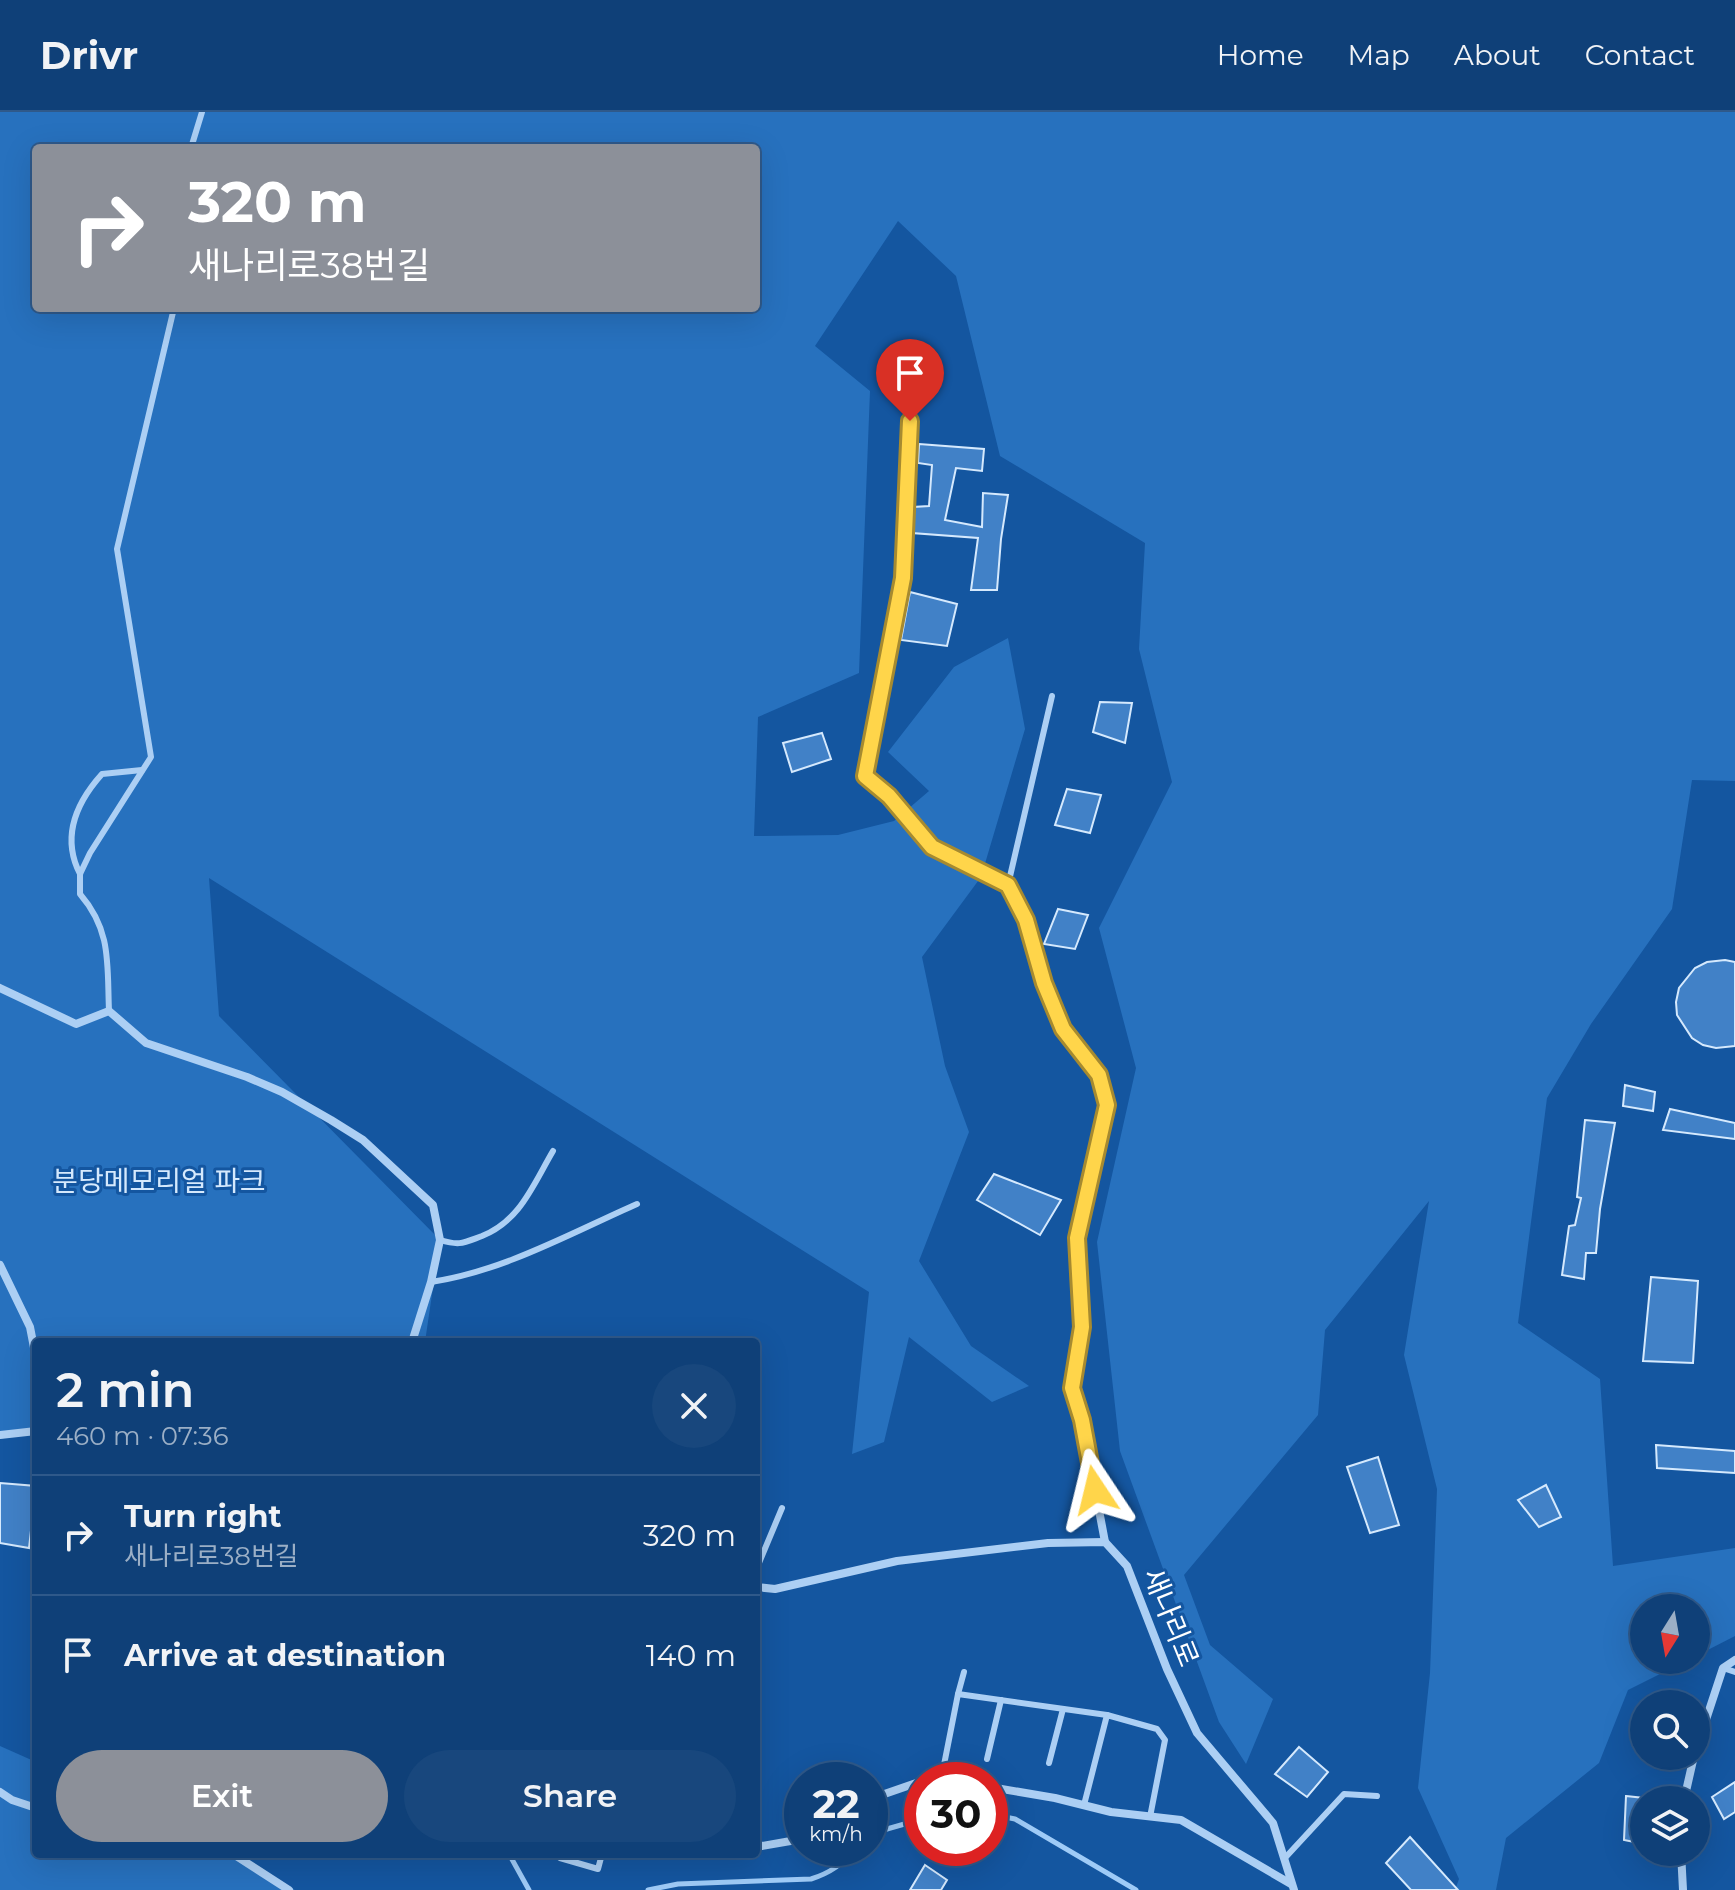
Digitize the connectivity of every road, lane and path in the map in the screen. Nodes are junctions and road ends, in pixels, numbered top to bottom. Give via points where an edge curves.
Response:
1 (202, 112) edge
2 (192, 144) edge
3 (173, 312) edge
4 (910, 421) dead end
5 (1052, 696) dead end
6 (142, 770) junction
7 (80, 874) junction
8 (1008, 885) junction
9 (0, 988) edge
10 (109, 1011) junction
11 (553, 1151) dead end
12 (637, 1204) dead end
13 (440, 1240) junction
14 (0, 1265) edge
15 (431, 1282) junction
16 (32, 1338) edge
17 (413, 1338) edge
18 (32, 1431) edge
19 (0, 1435) edge
20 (782, 1508) dead end
21 (1105, 1542) junction
22 (760, 1560) edge
23 (760, 1587) edge
24 (1735, 1660) edge
25 (1723, 1668) junction
26 (964, 1672) dead end
27 (1735, 1672) edge
28 (958, 1694) junction
29 (1001, 1700) junction
30 (1710, 1707) edge
31 (1063, 1709) junction
32 (1107, 1715) junction
33 (987, 1759) dead end
34 (945, 1762) edge
35 (1049, 1763) dead end
36 (1008, 1790) edge
37 (0, 1792) edge
38 (1377, 1796) dead end
39 (1084, 1805) junction
40 (32, 1807) edge
41 (1150, 1817) junction
42 (784, 1842) edge
43 (760, 1846) edge
44 (239, 1858) edge
45 (560, 1858) edge
46 (601, 1858) edge
47 (1284, 1859) junction
48 (1682, 1866) edge
49 (1293, 1887) edge
50 (289, 1890) edge
51 (1683, 1890) edge

1 - 2 lane
3 - 6 lane via 117,549 151,757
4 - 8 street via 903,578 865,776 932,847
5 - 8 lane
6 - 7 lane
6 - 7 lane via 102,774 77,806 71,857
7 - 10 lane via 80,894 104,933
8 - 21 street via 1026,920 1063,1029 1099,1075 1107,1105 1077,1238 1082,1327 1072,1388
9 - 10 street via 76,1024
10 - 13 street via 146,1043 282,1092 363,1140 433,1205
11 - 13 lane via 516,1214 496,1230 458,1245
12 - 15 lane via 500,1264
13 - 15 street
14 - 16 street
15 - 17 street
18 - 19 street
20 - 22 lane
21 - 23 street via 1048,1543 897,1561 775,1589
21 - 47 street, 새나리로 via 1127,1566 1197,1733 1273,1823
24 - 25 street
25 - 27 lane
25 - 30 street
26 - 28 lane
28 - 29 lane
28 - 34 lane
29 - 31 lane
29 - 33 lane
31 - 32 lane
31 - 35 lane
32 - 39 lane
32 - 41 lane via 1157,1729 1165,1740
36 - 39 street
37 - 40 street
38 - 47 lane via 1344,1794
39 - 41 street
41 - 49 street via 1181,1820
42 - 43 street
44 - 50 street
45 - 46 lane via 598,1869
47 - 49 street, 새나리로
48 - 51 street

